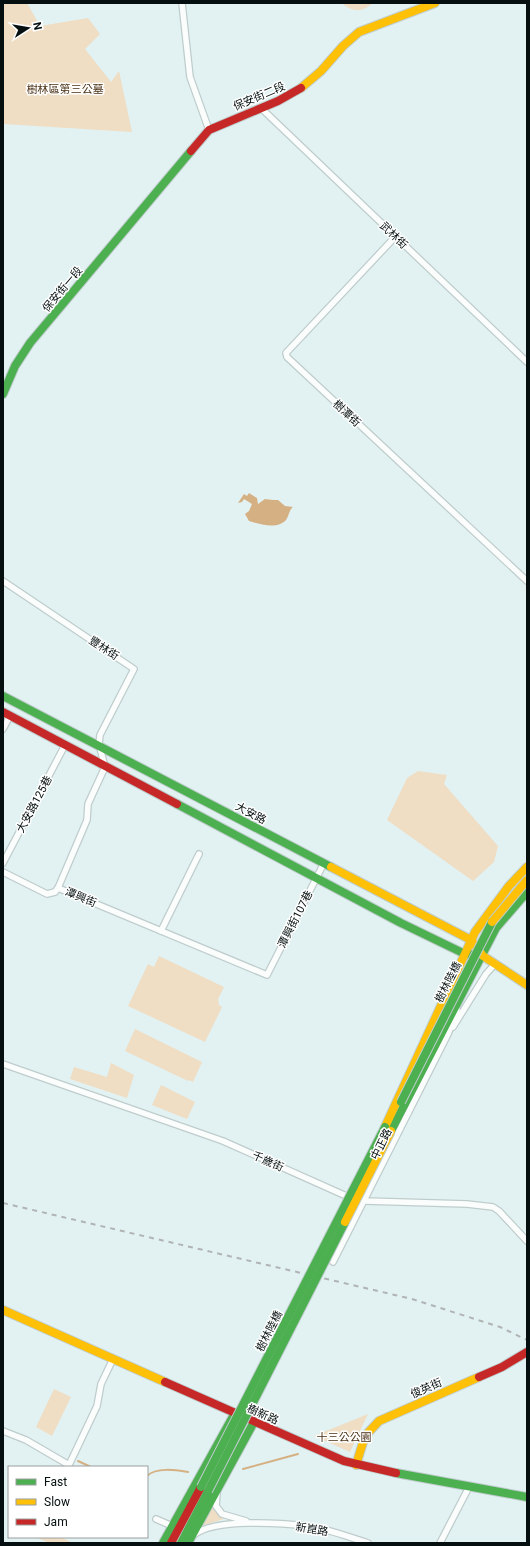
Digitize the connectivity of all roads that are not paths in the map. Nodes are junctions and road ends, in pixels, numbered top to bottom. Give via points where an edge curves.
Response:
1 (182, 3) edge
2 (434, 3) edge
3 (261, 108) junction
4 (209, 130) junction
5 (147, 203) joint
6 (396, 236) junction
7 (527, 362) edge
8 (4, 391) edge
9 (3, 581) edge
10 (527, 581) edge
11 (3, 696) edge
12 (6, 714) edge
13 (3, 729) edge
14 (98, 744) junction
15 (65, 745) junction
16 (105, 767) junction
17 (199, 854) dead end
18 (3, 863) edge
19 (324, 863) junction
20 (527, 867) edge
21 (3, 872) edge
22 (316, 878) junction
23 (527, 880) edge
24 (58, 888) junction
25 (527, 892) edge
26 (162, 931) junction
27 (471, 940) junction
28 (465, 954) junction
29 (483, 956) junction
30 (495, 964) junction
31 (267, 975) joint
32 (527, 985) edge
33 (464, 992) junction
34 (448, 1034) junction
35 (3, 1064) edge
36 (388, 1129) junction
37 (365, 1201) junction
38 (527, 1241) edge
39 (333, 1262) dead end
40 (3, 1310) edge
41 (527, 1352) edge
42 (113, 1358) junction
43 (235, 1413) junction
44 (254, 1422) junction
45 (3, 1431) edge
46 (356, 1465) junction
47 (469, 1487) junction
48 (205, 1489) junction
49 (217, 1490) junction
50 (527, 1498) edge
51 (156, 1519) dead end
52 (254, 1523) junction
53 (172, 1526) junction
54 (163, 1543) edge
55 (171, 1543) edge
56 (181, 1543) edge
57 (188, 1543) edge
58 (368, 1543) edge
59 (440, 1543) edge

1 - 4 street via 190,77
2 - 3 street, 保安街二段 via 359,32 306,85
3 - 4 street, 保安街二段
3 - 6 street, 武林街
4 - 5 street, 保安街二段
5 - 8 street, 保安街一段 via 30,343 15,366
6 - 7 street, 武林街
6 - 10 street, 樹潭街 via 286,353 287,357
9 - 14 street, 豐林街 via 134,668 100,735
11 - 14 street, 大安路
12 - 13 street
12 - 15 street, 大安路
14 - 16 street
14 - 19 street, 大安路
15 - 16 street, 大安路
15 - 18 street, 大安路125巷
16 - 22 street, 大安路
16 - 24 street via 88,804 87,820
17 - 26 street
19 - 22 street, 潭興街107巷
19 - 27 street, 大安路
20 - 27 street via 509,886
21 - 24 street, 潭興街 via 47,894 55,892
22 - 28 street, 大安路
22 - 31 street, 潭興街107巷
23 - 36 street, 樹林陸橋, bridge via 490,924
24 - 26 street, 潭興街
25 - 29 street via 496,928
26 - 31 street, 潭興街
27 - 28 street
27 - 29 street, 大安路
28 - 29 street, 大安路
28 - 36 street, 樹林陸橋 via 440,1005
29 - 30 street, 大安路
29 - 33 street
30 - 32 street, 大安路
30 - 34 street
33 - 34 street
33 - 36 street, 樹林陸橋
34 - 37 street, 中正路
35 - 37 street, 千歲街 via 190,1128 344,1195
36 - 48 street, 樹林陸橋, bridge via 266,1380
37 - 38 street, 千歲街 via 493,1207
37 - 39 street, 中正路
40 - 42 street, 樹新路
41 - 46 street, 俊英街 via 502,1367 379,1421 364,1435
42 - 43 street, 樹新路
42 - 45 street via 101,1384 97,1406 69,1465 37,1446
43 - 44 street, 樹新路
43 - 53 street
44 - 46 street, 樹新路
44 - 49 street
46 - 47 street, 樹新路
47 - 50 street, 樹新路
47 - 59 street
48 - 55 street, 樹林陸橋
48 - 56 street, 樹林陸橋
49 - 52 street, 新崑路 via 216,1506 222,1514
49 - 57 street
51 - 53 street
52 - 57 street, 新崑路 via 203,1528
52 - 58 street, 新崑路 via 309,1526
53 - 54 street

